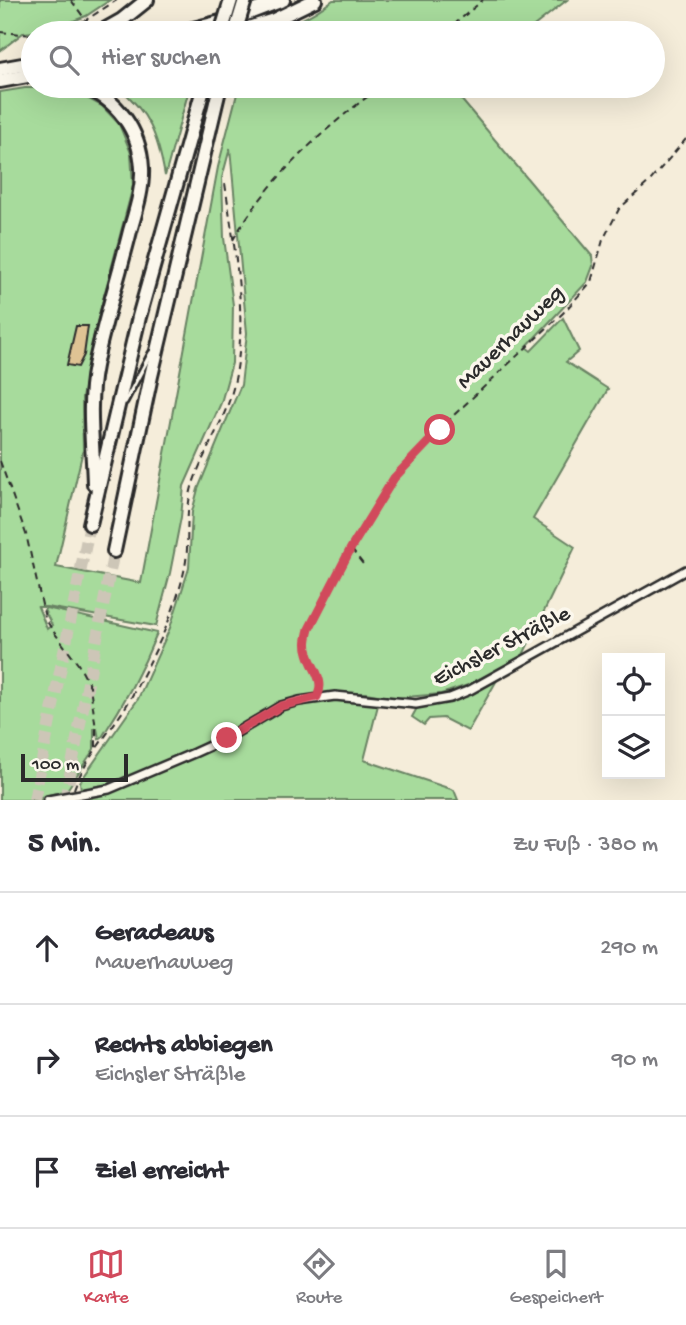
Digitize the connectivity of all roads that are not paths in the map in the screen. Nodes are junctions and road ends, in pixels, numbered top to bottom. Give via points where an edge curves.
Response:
1 (147, 0) edge
2 (231, 0) edge
3 (245, 0) edge
4 (283, 0) edge
5 (315, 0) edge
6 (120, 21) edge
7 (224, 21) edge
8 (224, 21) edge
9 (237, 21) edge
10 (272, 21) edge
11 (21, 66) edge
12 (1, 73) edge
13 (21, 78) edge
14 (105, 98) edge
15 (201, 98) edge
16 (217, 98) edge
17 (164, 322) junction
18 (109, 436) junction
19 (94, 502) junction
20 (90, 524) tunnel mouth
21 (114, 551) tunnel mouth
22 (686, 570) edge
23 (48, 800) edge

1 - 6 highway
2 - 7 highway, bridge
3 - 9 highway, bridge
4 - 8 highway
5 - 10 highway
11 - 12 highway
12 - 13 highway
14 - 19 highway via 129,124 142,168 93,380
15 - 18 highway
16 - 17 highway
17 - 18 lane
17 - 21 highway
18 - 19 highway
19 - 20 highway
22 - 23 street, Eichsler Sträßle via 450,698 416,704 317,697 281,706 227,738 110,789

